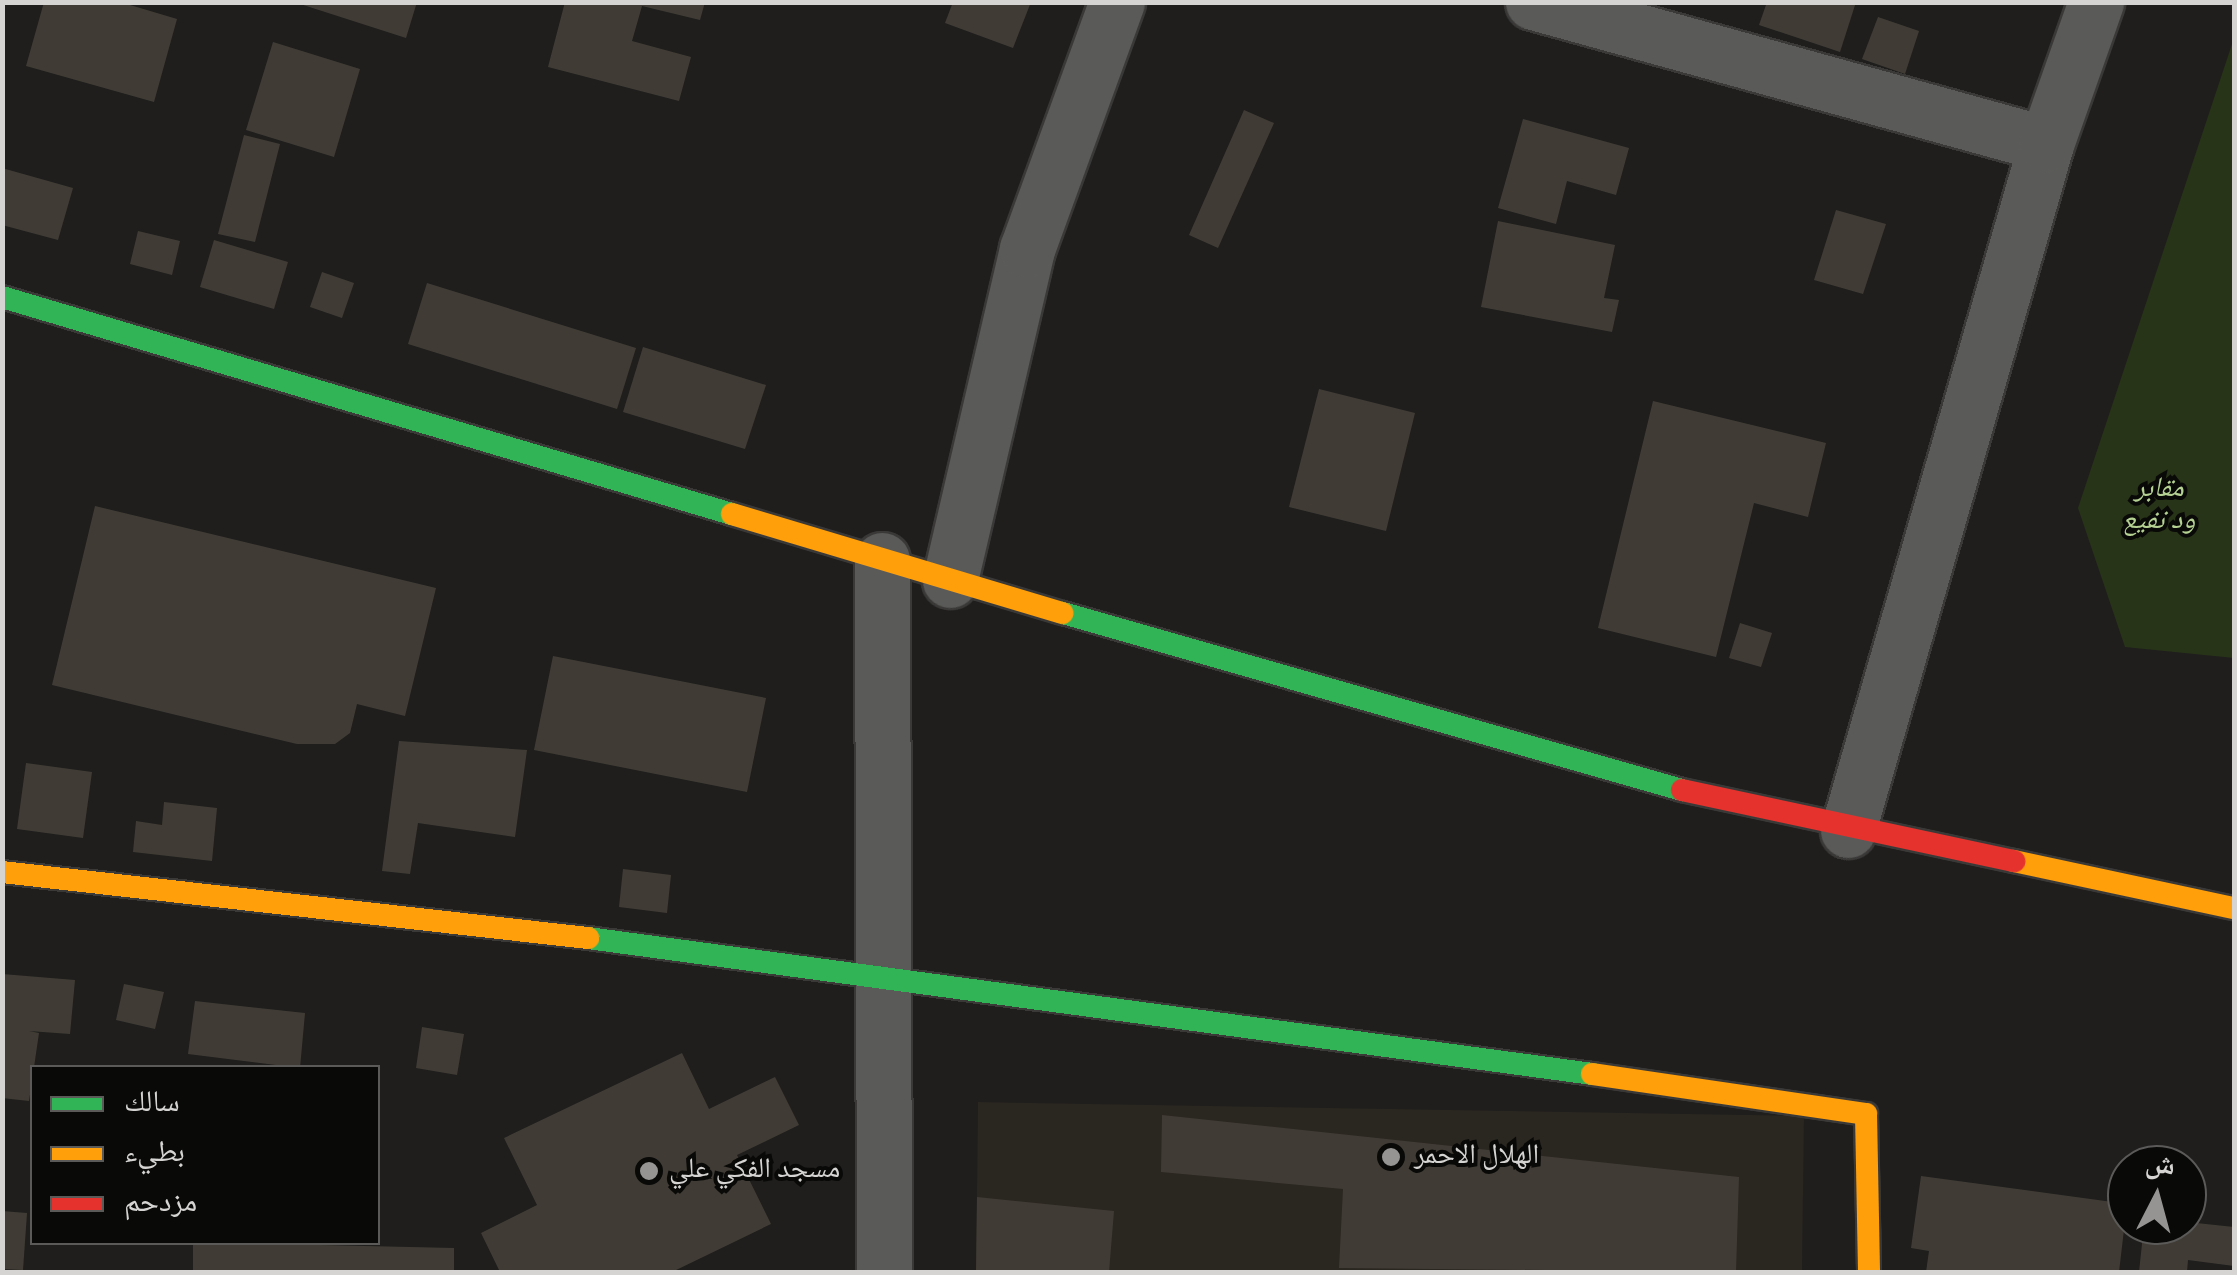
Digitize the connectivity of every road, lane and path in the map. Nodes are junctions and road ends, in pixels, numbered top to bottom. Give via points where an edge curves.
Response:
1 (1117, 2) edge
2 (1532, 2) edge
3 (2096, 2) edge
4 (2046, 144) junction
5 (2, 296) edge
6 (882, 560) junction
7 (950, 580) junction
8 (1848, 830) junction
9 (2, 872) edge
10 (2234, 908) edge
11 (883, 971) junction
12 (884, 1272) edge
13 (1868, 1272) edge

1 - 7 street via 1026,248
2 - 4 street
3 - 4 street
4 - 8 street
5 - 6 street
6 - 7 street
6 - 11 street
7 - 8 street via 1589,770
8 - 10 street
9 - 11 street
11 - 12 street
11 - 13 street via 1866,1114

